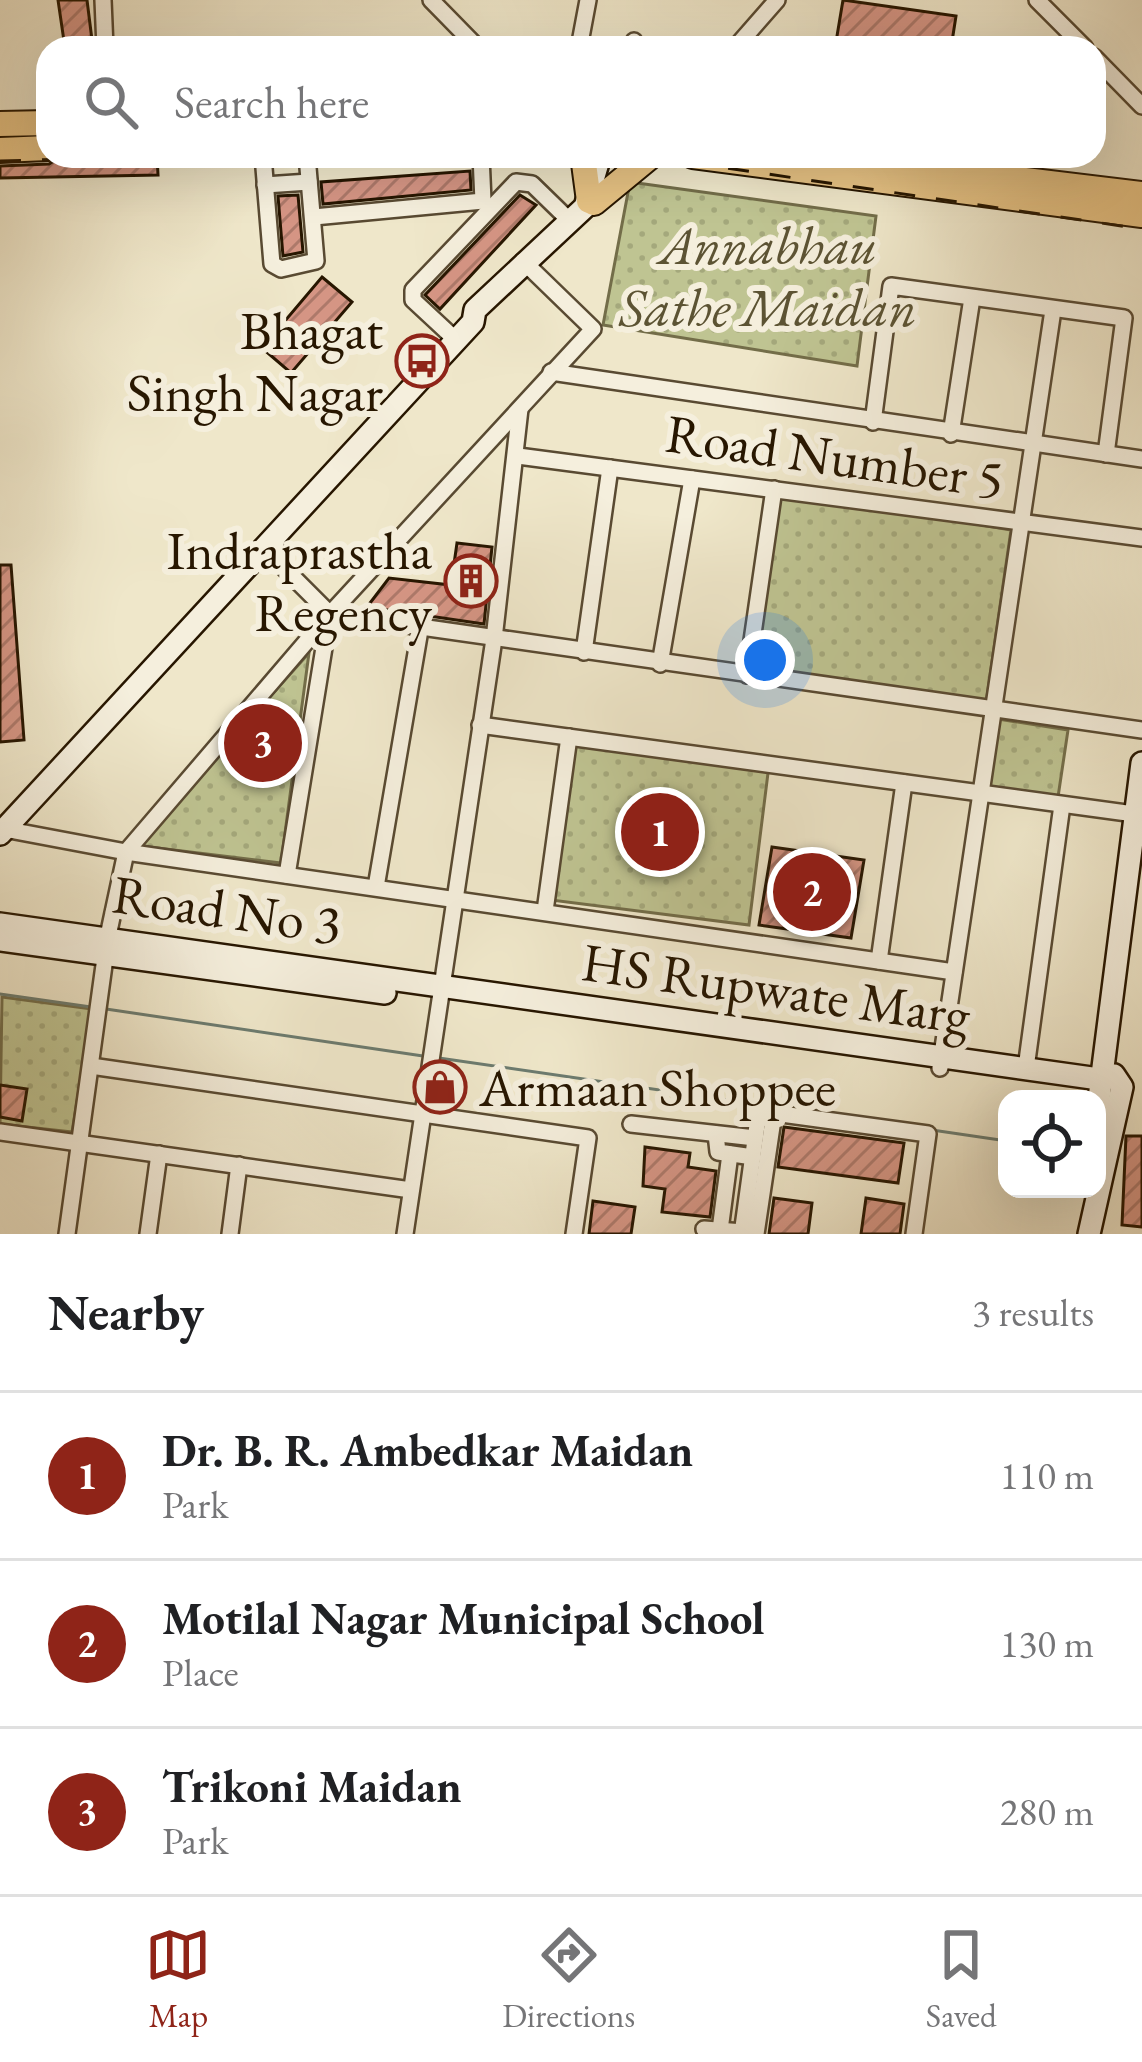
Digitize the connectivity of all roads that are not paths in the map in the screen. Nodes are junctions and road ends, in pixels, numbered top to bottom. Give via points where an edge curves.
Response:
1 (103, 0) edge
2 (431, 0) edge
3 (588, 0) edge
4 (777, 0) edge
5 (1037, 0) edge
6 (105, 36) edge
7 (466, 36) edge
8 (581, 36) edge
9 (746, 36) edge
10 (1073, 36) edge
11 (1106, 69) edge
12 (1142, 106) edge
13 (36, 123) edge
14 (0, 124) edge
15 (264, 168) edge
16 (308, 168) edge
17 (482, 168) edge
18 (586, 168) edge
19 (600, 168) edge
20 (636, 168) edge
21 (784, 168) edge
22 (926, 168) edge
23 (309, 182) junction
24 (265, 185) junction
25 (1142, 194) edge
26 (592, 202) junction
27 (486, 205) junction
28 (1142, 215) edge
29 (314, 217) junction
30 (569, 220) junction
31 (527, 264) junction
32 (972, 298) junction
33 (1053, 310) junction
34 (456, 340) junction
35 (551, 372) junction
36 (520, 409) junction
37 (873, 422) junction
38 (951, 434) junction
39 (1033, 446) junction
40 (1106, 454) junction
41 (518, 456) junction
42 (1142, 459) edge
43 (610, 468) junction
44 (692, 479) junction
45 (775, 489) junction
46 (1021, 522) junction
47 (1142, 538) edge
48 (266, 550) junction
49 (330, 614) junction
50 (420, 631) junction
51 (494, 639) junction
52 (584, 652) junction
53 (660, 664) junction
54 (747, 675) junction
55 (993, 709) junction
56 (480, 725) junction
57 (1142, 730) edge
58 (568, 737) junction
59 (1142, 763) edge
60 (904, 783) junction
61 (980, 793) junction
62 (1062, 805) junction
63 (1140, 821) edge
64 (2, 831) edge
65 (126, 852) junction
66 (287, 874) junction
67 (376, 887) junction
68 (453, 898) junction
69 (545, 911) junction
70 (0, 924) edge
71 (0, 940) edge
72 (107, 945) junction
73 (879, 961) junction
74 (954, 972) junction
75 (439, 993) junction
76 (940, 1062) junction
77 (91, 1066) junction
78 (1037, 1074) junction
79 (1111, 1089) edge
80 (1142, 1097) edge
81 (422, 1113) junction
82 (774, 1113) junction
83 (631, 1124) dead end
84 (1106, 1127) edge
85 (0, 1132) edge
86 (716, 1134) junction
87 (755, 1138) junction
88 (80, 1142) junction
89 (159, 1154) junction
90 (730, 1154) junction
91 (753, 1157) junction
92 (239, 1165) junction
93 (757, 1179) junction
94 (411, 1190) junction
95 (1082, 1198) edge
96 (1095, 1198) edge
97 (747, 1233) edge
98 (67, 1234) edge
99 (148, 1234) edge
100 (230, 1234) edge
101 (405, 1234) edge
102 (574, 1234) edge
103 (914, 1234) edge
104 (1076, 1234) edge
105 (1089, 1234) edge

1 - 6 street
2 - 7 street
3 - 8 street
4 - 9 street
5 - 10 street
11 - 12 street
13 - 14 main road
15 - 24 street
16 - 23 street
17 - 27 street
18 - 26 main road
19 - 26 street
20 - 26 main road
21 - 28 main road
22 - 25 main road
23 - 24 street
23 - 29 street
24 - 29 street via 276,268 316,261
26 - 30 street
26 - 31 street
27 - 29 street
27 - 30 street via 520,180
27 - 34 street via 411,294
30 - 31 street
31 - 34 street via 475,310
31 - 35 street via 593,329
32 - 33 street
32 - 37 street via 891,286
32 - 38 street
33 - 39 street
33 - 40 street via 1124,318
34 - 48 street
35 - 36 street
35 - 37 street
36 - 41 street
36 - 49 street
37 - 38 street
38 - 39 street
39 - 40 street
39 - 46 street
40 - 42 street
41 - 43 street, Road Number 5
41 - 51 street
43 - 44 street, Road Number 5
43 - 52 street
44 - 45 street, Road Number 5
44 - 53 street
45 - 46 street, Road Number 5
45 - 54 street
46 - 47 street, Road Number 5
46 - 55 street
48 - 49 street
48 - 64 street
49 - 50 street
49 - 65 street
49 - 66 street
50 - 51 street
50 - 67 street
51 - 52 street
51 - 56 street
52 - 53 street
53 - 54 street
54 - 55 street
55 - 57 street
55 - 61 street
56 - 58 street
56 - 68 street
58 - 60 street
58 - 69 street
59 - 63 street
60 - 61 street
60 - 73 street
61 - 62 street
61 - 74 street
62 - 63 street
62 - 78 street
63 - 79 street
64 - 65 street
65 - 66 street
65 - 72 street
66 - 67 street
67 - 68 street
68 - 69 street
68 - 75 street
69 - 73 street
70 - 72 street, Road No 3
71 - 72 street
72 - 75 street, Road No 3
72 - 77 street
73 - 74 street
74 - 76 street
75 - 76 street, HS Rupwate Marg
75 - 81 street
76 - 78 street, HS Rupwate Marg
77 - 81 street
77 - 88 street
78 - 79 street, HS Rupwate Marg
79 - 80 street, HS Rupwate Marg
79 - 84 street
81 - 94 street
81 - 102 street via 588,1138
82 - 87 street via 759,1111
82 - 93 street
82 - 103 street via 928,1134
83 - 86 street
85 - 88 street
86 - 87 street
86 - 90 street via 715,1149
87 - 91 street
88 - 89 street
88 - 98 street
89 - 92 street
89 - 99 street
90 - 91 street
90 - 97 street via 712,1230
91 - 93 street
92 - 94 street
92 - 100 street
93 - 97 street
94 - 101 street
95 - 104 street
96 - 105 street

